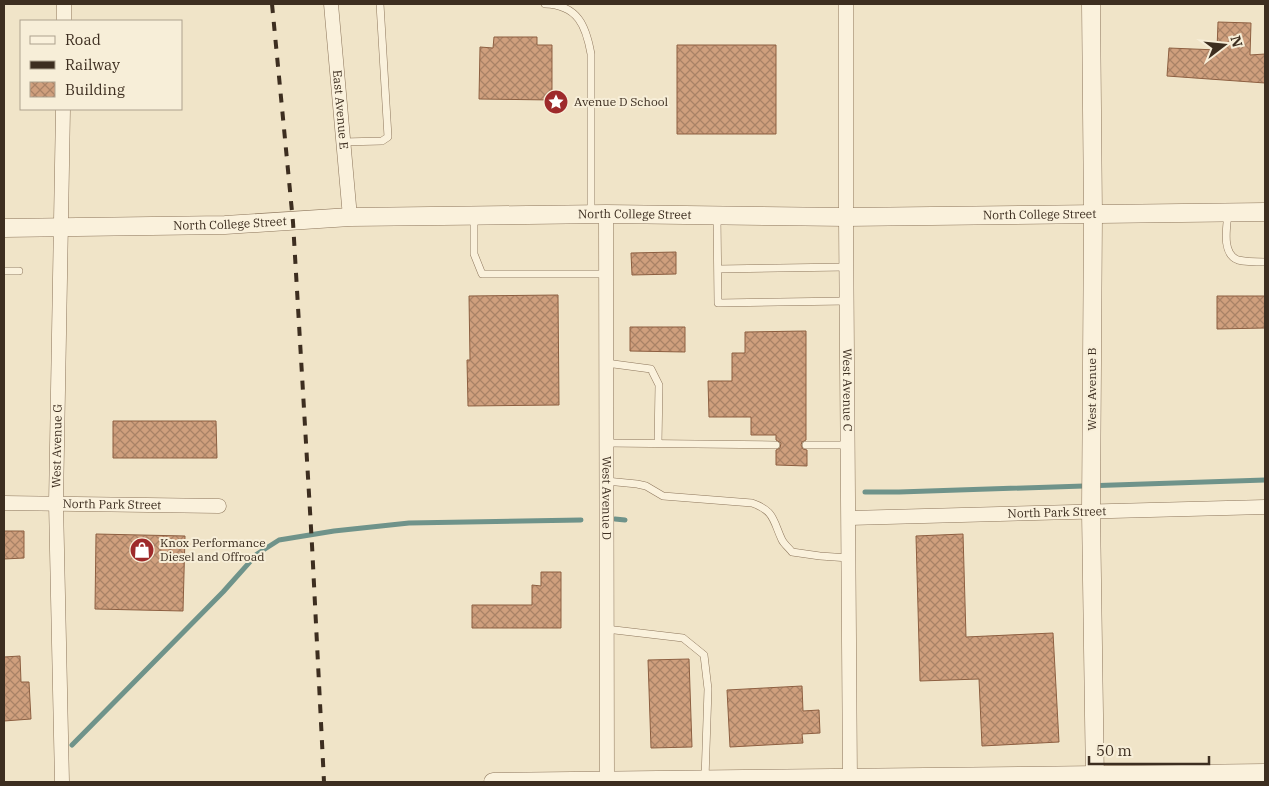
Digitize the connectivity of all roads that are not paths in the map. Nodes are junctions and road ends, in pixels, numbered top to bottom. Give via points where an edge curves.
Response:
1 (64, 4) edge
2 (330, 4) edge
3 (380, 4) edge
4 (545, 4) edge
5 (846, 4) edge
6 (1091, 4) edge
7 (64, 20) edge
8 (62, 110) edge
9 (343, 142) junction
10 (1265, 212) edge
11 (1228, 213) junction
12 (598, 214) junction
13 (1093, 215) junction
14 (474, 216) junction
15 (717, 216) junction
16 (350, 217) junction
17 (846, 217) junction
18 (61, 227) junction
19 (4, 228) edge
20 (1265, 262) edge
21 (846, 267) junction
22 (718, 269) junction
23 (4, 270) edge
24 (18, 271) dead end
25 (606, 274) junction
26 (847, 301) junction
27 (606, 363) junction
28 (606, 443) junction
29 (658, 444) junction
30 (776, 445) dead end
31 (806, 445) dead end
32 (848, 445) junction
33 (606, 481) junction
34 (4, 503) edge
35 (56, 503) junction
36 (220, 506) dead end
37 (1091, 506) junction
38 (1265, 507) edge
39 (849, 518) junction
40 (849, 558) junction
41 (606, 629) junction
42 (1265, 773) edge
43 (705, 779) junction
44 (972, 779) edge
45 (1094, 779) edge
46 (754, 780) edge
47 (805, 780) edge
48 (850, 780) edge
49 (607, 781) edge
50 (728, 781) edge
51 (62, 782) edge
52 (494, 782) edge

1 - 7 street
2 - 9 street, East Avenue E
3 - 9 lane via 388,138
4 - 12 lane via 566,8 577,17 589,41
5 - 17 street, West Avenue C
6 - 13 street, West Avenue B
8 - 18 street, West Avenue G
9 - 16 street, East Avenue E
10 - 11 street, North College Street
11 - 13 street, North College Street
11 - 20 lane via 1228,251 1239,260
12 - 14 street, North College Street
12 - 15 street, North College Street
12 - 25 street, West Avenue D
13 - 17 street, North College Street
13 - 37 street, West Avenue B
14 - 16 street, North College Street
14 - 25 lane via 474,254 482,274
15 - 17 street, North College Street
15 - 22 lane
16 - 18 street, North College Street via 225,225
17 - 21 street, West Avenue C
18 - 19 street, North College Street
18 - 35 street, West Avenue G
21 - 22 lane
21 - 26 street, West Avenue C
22 - 26 lane via 718,304
23 - 24 lane
25 - 27 street, West Avenue D
26 - 32 street, West Avenue C
27 - 28 street, West Avenue D
27 - 29 lane via 651,369 659,385
28 - 29 lane
28 - 33 street, West Avenue D
29 - 30 lane
31 - 32 lane
32 - 39 street, West Avenue C
33 - 40 lane via 646,486 663,496 752,503 763,507 775,520 782,541 792,552
33 - 41 street, West Avenue D
34 - 35 street, North Park Street
35 - 36 street, North Park Street
35 - 51 street, West Avenue G
37 - 38 street, North Park Street
37 - 39 street, North Park Street
37 - 45 street, West Avenue B
39 - 40 street, West Avenue C
40 - 48 street, West Avenue C
41 - 43 lane via 683,638 704,655 708,689
41 - 49 street, West Avenue D
42 - 45 street
43 - 49 street
43 - 50 street
44 - 45 street
44 - 48 street
46 - 47 street
46 - 50 street
47 - 48 street
49 - 52 street

